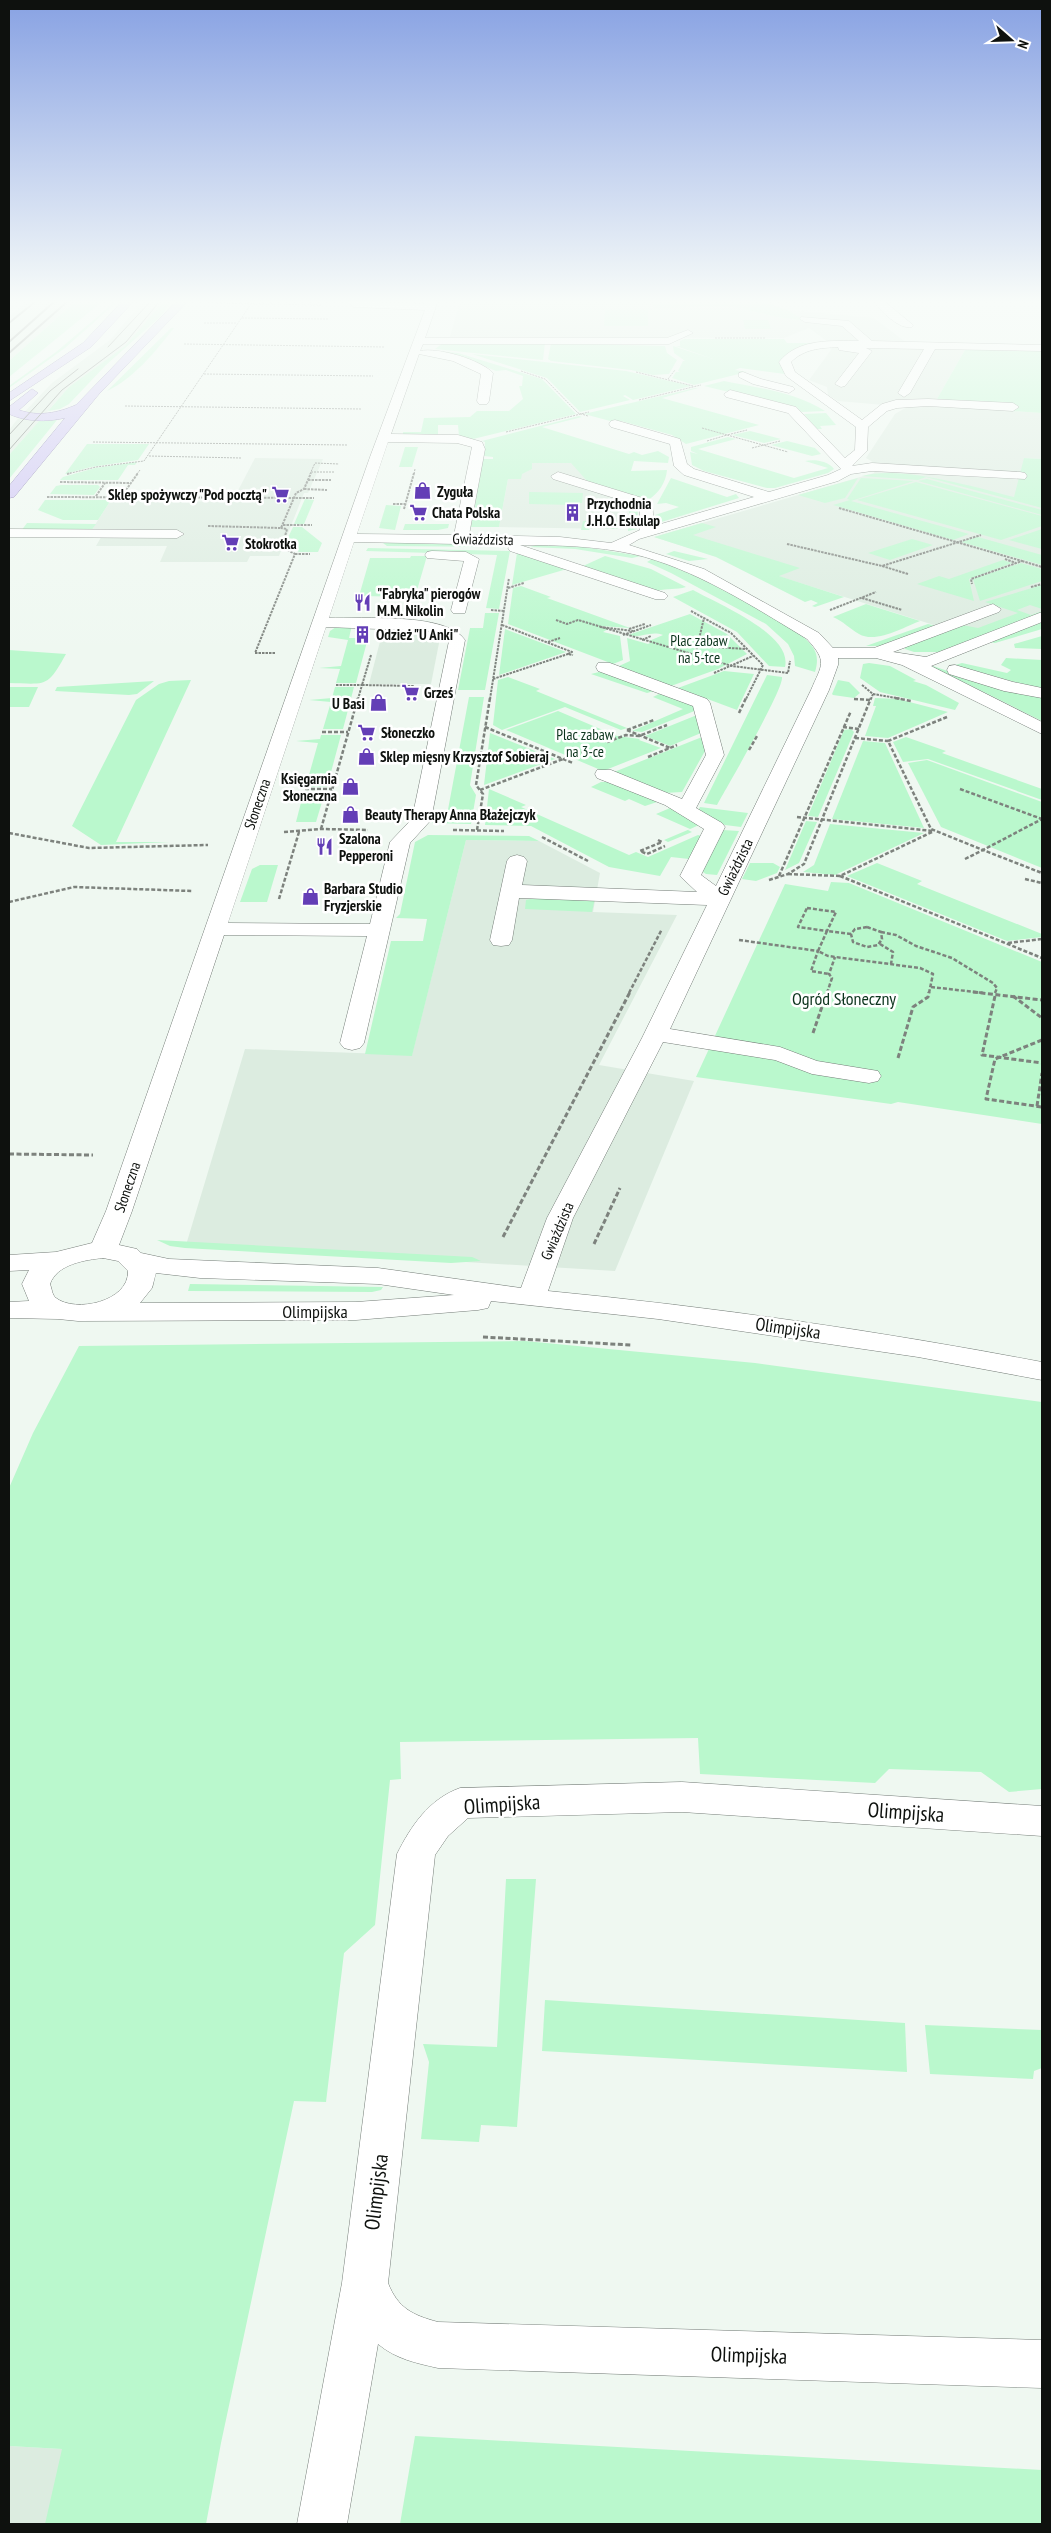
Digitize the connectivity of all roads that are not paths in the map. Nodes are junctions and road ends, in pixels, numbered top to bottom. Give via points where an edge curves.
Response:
1 (69, 419) edge
2 (391, 419) edge
3 (801, 419) edge
4 (853, 419) edge
5 (873, 419) edge
6 (616, 424) road end
7 (862, 426) junction
8 (384, 438) junction
9 (847, 467) junction
10 (558, 476) dead end
11 (1020, 476) dead end
12 (9, 494) edge
13 (770, 497) junction
14 (9, 533) edge
15 (647, 533) junction
16 (177, 534) dead end
17 (461, 538) junction
18 (517, 539) junction
19 (616, 546) junction
20 (352, 548) junction
21 (418, 554) dead end
22 (660, 596) dead end
23 (993, 609) dead end
24 (458, 610) dead end
25 (1042, 617) edge
26 (320, 622) junction
27 (829, 653) junction
28 (876, 653) junction
29 (908, 661) junction
30 (928, 662) junction
31 (604, 667) road end
32 (1042, 693) edge
33 (1042, 729) edge
34 (604, 774) road end
35 (685, 810) junction
36 (517, 861) dead end
37 (510, 891) junction
38 (719, 899) junction
39 (214, 929) junction
40 (379, 930) junction
41 (501, 940) dead end
42 (655, 1034) junction
43 (352, 1043) dead end
44 (870, 1076) dead end
45 (103, 1250) junction
46 (57, 1260) junction
47 (135, 1260) junction
48 (9, 1263) edge
49 (532, 1298) junction
50 (9, 1310) edge
51 (59, 1310) junction
52 (97, 1312) junction
53 (1042, 1371) edge
54 (1042, 1821) edge
55 (365, 2283) junction
56 (1042, 2364) edge
57 (322, 2524) edge

1 - 12 main road
2 - 8 street, Słoneczna
3 - 9 street
4 - 7 street
5 - 7 street
6 - 13 street via 676,442 681,466 689,472
7 - 9 street via 861,451
8 - 17 street via 458,439 478,445
8 - 20 street, Słoneczna
9 - 11 street
9 - 13 street via 833,478
10 - 15 street via 647,504
13 - 15 street
14 - 16 street
15 - 19 street
17 - 18 street, Gwiaździsta
17 - 20 street, Gwiaździsta
18 - 19 street, Gwiaździsta
18 - 22 street via 515,548
19 - 27 street, Gwiaździsta via 699,572 799,626
20 - 26 street, Słoneczna
21 - 24 street via 456,555 472,559
23 - 28 street
25 - 30 street
26 - 39 street, Słoneczna
26 - 40 street via 433,626 458,640 421,820 400,842
27 - 28 street
27 - 38 street, Gwiaździsta via 830,665 820,690
28 - 29 street
29 - 30 street
29 - 33 street
30 - 32 street via 1010,687
31 - 35 street via 701,703 715,755
34 - 35 street via 672,801
35 - 38 street via 716,827 690,876
36 - 37 street
37 - 38 street
37 - 41 street
38 - 42 street, Gwiaździsta
39 - 40 street
39 - 45 street, Słoneczna via 120,1211
40 - 43 street
42 - 44 street via 780,1054 812,1067
42 - 49 street, Gwiaździsta via 560,1218
45 - 46 street via 71,1254
45 - 47 street via 121,1253
46 - 48 street
46 - 51 street via 38,1278 36,1287 46,1304
47 - 49 street, Olimpijska via 192,1269 378,1276
47 - 52 street via 144,1279 139,1289 129,1299
49 - 52 street, Olimpijska via 356,1310
49 - 53 street, Olimpijska via 658,1310 817,1332
50 - 51 street
51 - 52 street
54 - 55 street, Olimpijska via 682,1797 460,1803 430,1829 416,1854
55 - 56 street, Olimpijska via 378,2315 406,2338 438,2345
55 - 57 street, Olimpijska

